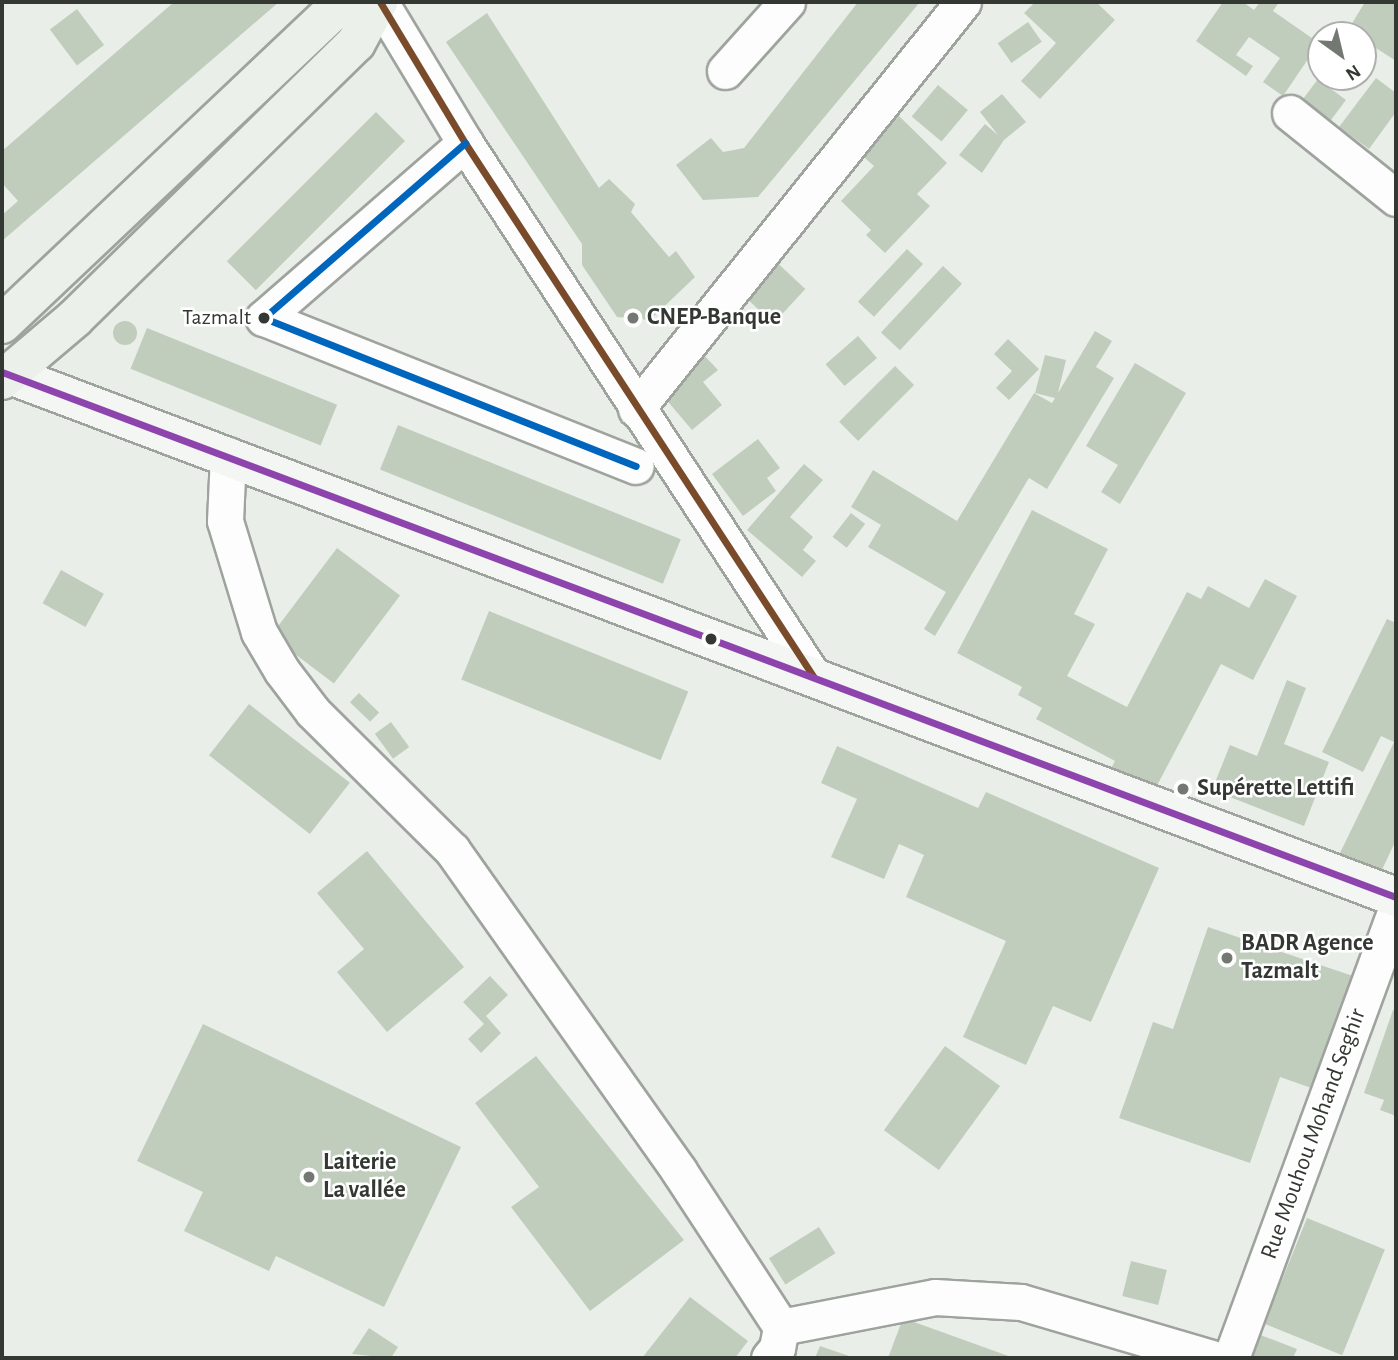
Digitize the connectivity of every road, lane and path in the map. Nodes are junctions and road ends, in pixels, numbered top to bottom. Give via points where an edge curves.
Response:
1 (342, 2) edge
2 (379, 2) edge
3 (788, 2) edge
4 (963, 2) edge
5 (725, 71) dead end
6 (1290, 113) dead end
7 (464, 143) junction
8 (1396, 198) edge
9 (2, 324) edge
10 (4, 375) edge
11 (636, 409) junction
12 (228, 455) junction
13 (636, 466) dead end
14 (813, 676) junction
15 (1396, 897) edge
16 (1396, 910) edge
17 (775, 1343) edge
18 (1211, 1358) edge
19 (1231, 1358) edge

1 - 9 main road
2 - 7 street
2 - 10 main road via 356,43 85,308
3 - 5 street
4 - 11 street
6 - 8 street
7 - 11 street
7 - 13 street via 264,318
10 - 12 main road
11 - 14 street
12 - 14 main road
12 - 17 street via 225,521 259,632 282,671 313,712 453,850 679,1171
14 - 15 main road
16 - 19 street, Rue Mouhou Mohand Seghir
17 - 18 street via 935,1297 1021,1303

